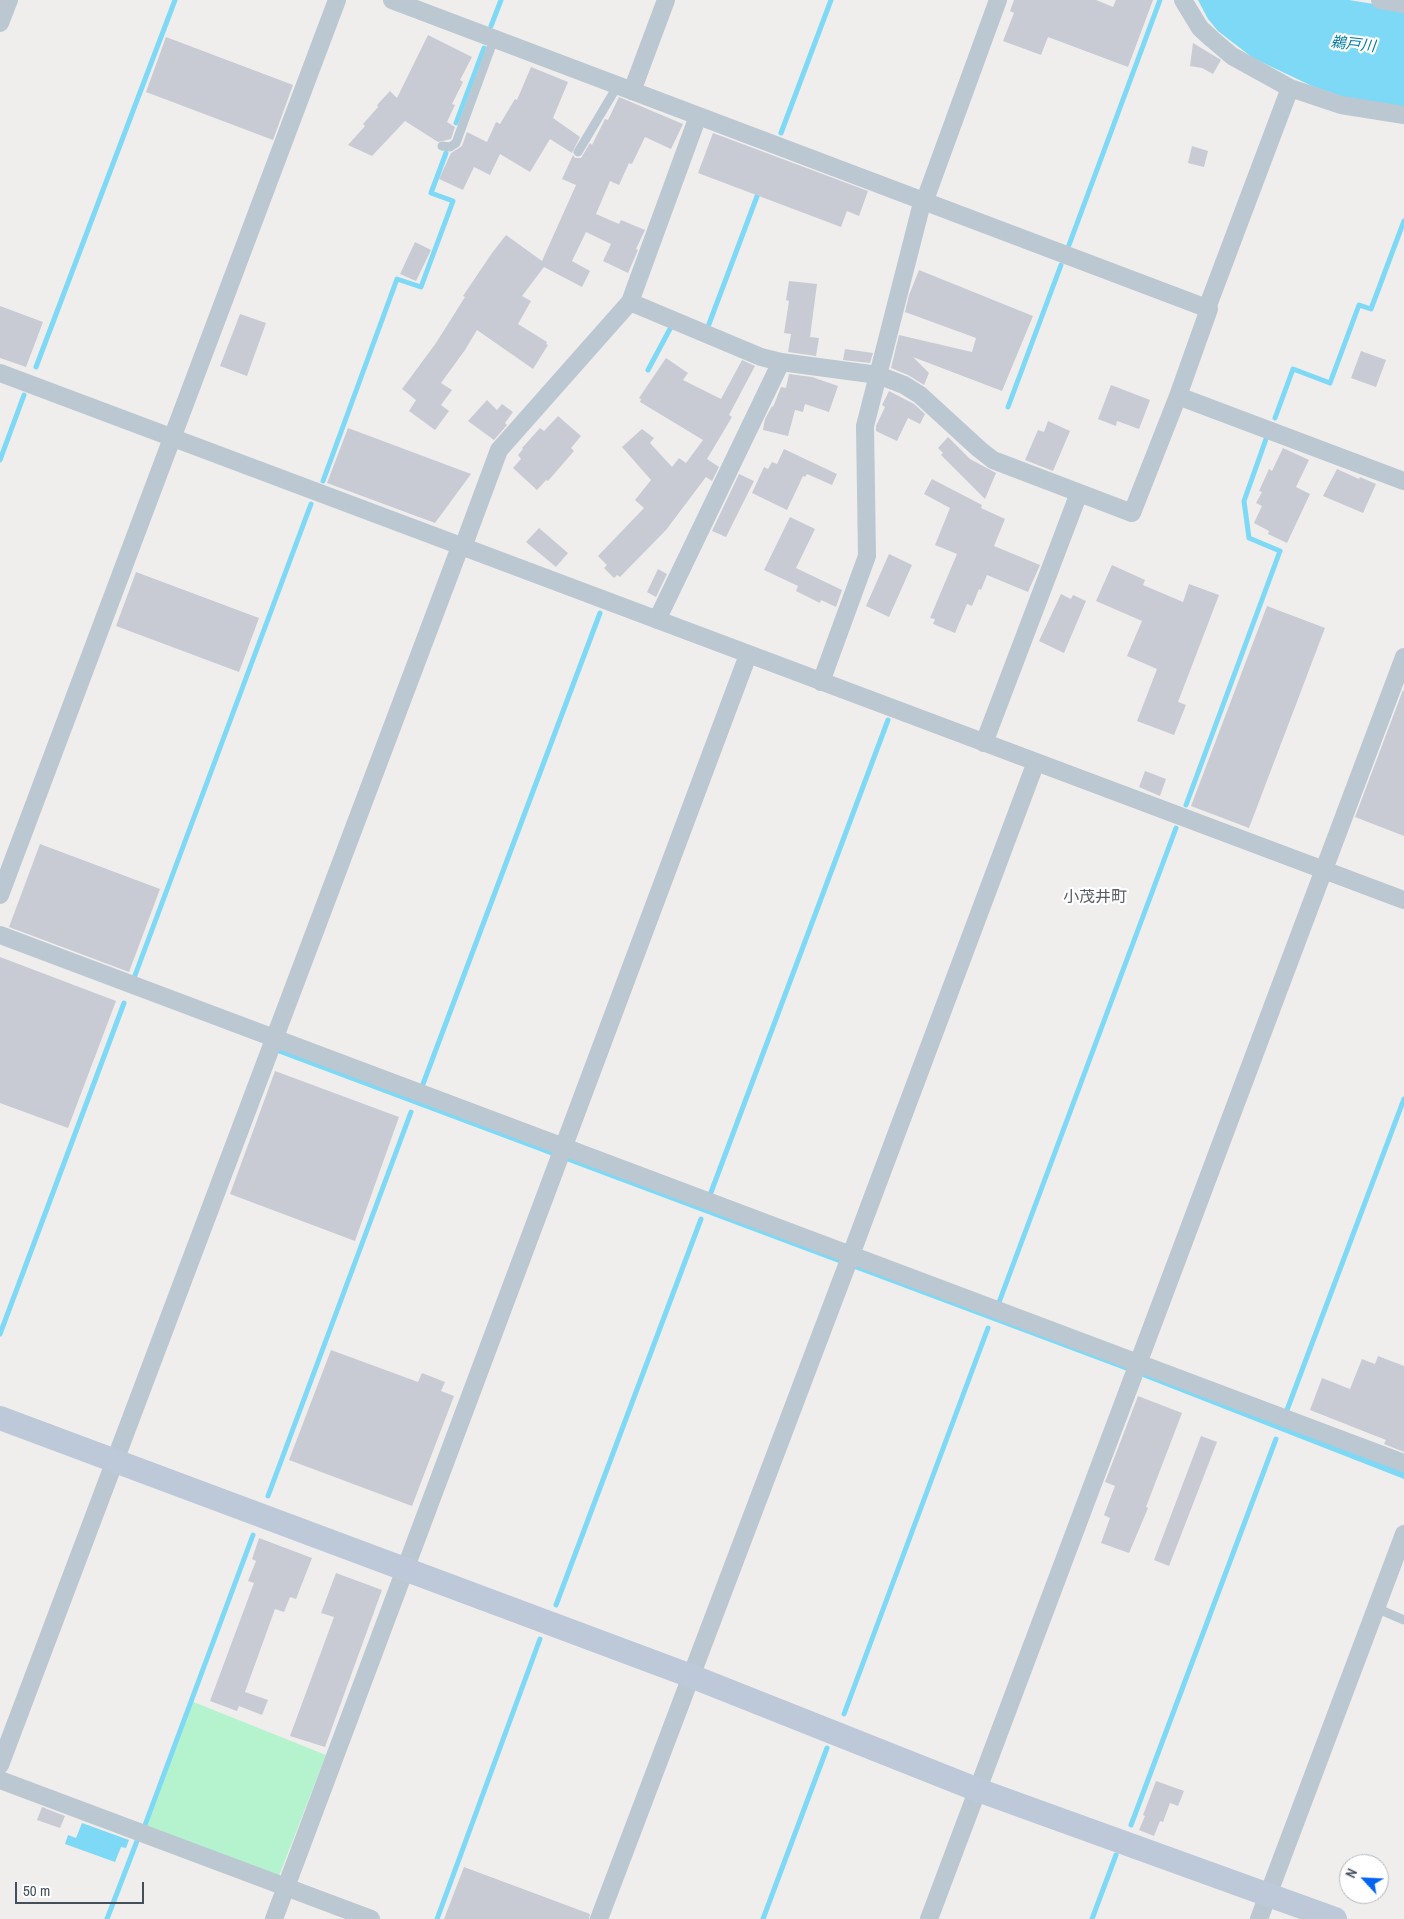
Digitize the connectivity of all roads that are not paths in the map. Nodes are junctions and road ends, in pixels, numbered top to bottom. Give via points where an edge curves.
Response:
1 (9, 0) edge
2 (337, 0) edge
3 (392, 0) edge
4 (666, 0) edge
5 (998, 0) edge
6 (1184, 0) edge
7 (1380, 0) edge
8 (1404, 4) edge
9 (0, 23) edge
10 (494, 39) junction
11 (625, 88) junction
12 (1290, 88) junction
13 (698, 116) junction
14 (1404, 116) edge
15 (442, 146) dead end
16 (578, 152) dead end
17 (924, 200) junction
18 (630, 302) junction
19 (1207, 308) junction
20 (781, 362) junction
21 (0, 373) edge
22 (878, 375) junction
23 (1178, 396) junction
24 (172, 438) junction
25 (1404, 481) edge
26 (1079, 493) junction
27 (461, 547) junction
28 (657, 620) junction
29 (748, 654) junction
30 (1404, 657) edge
31 (821, 682) junction
32 (984, 743) junction
33 (1036, 762) junction
34 (1324, 870) junction
35 (0, 894) edge
36 (1404, 900) edge
37 (0, 935) edge
38 (275, 1038) junction
39 (561, 1153) junction
40 (849, 1261) junction
41 (1137, 1369) junction
42 (0, 1418) edge
43 (115, 1461) junction
44 (1404, 1463) edge
45 (1404, 1534) edge
46 (405, 1569) junction
47 (1376, 1608) junction
48 (1404, 1620) edge
49 (691, 1676) junction
50 (0, 1765) edge
51 (0, 1780) edge
52 (978, 1790) junction
53 (286, 1887) junction
54 (1269, 1894) junction
55 (274, 1919) edge
56 (371, 1919) edge
57 (599, 1919) edge
58 (929, 1919) edge
59 (1259, 1919) edge
60 (1335, 1919) edge

1 - 9 street
2 - 24 street
3 - 10 street
4 - 11 street
5 - 17 street
6 - 12 street via 1200,28 1232,56
7 - 8 street
10 - 11 street
10 - 15 lane via 456,143 450,147
11 - 13 street
11 - 16 lane
12 - 14 street via 1341,105
12 - 19 street
13 - 17 street
13 - 18 street
17 - 19 street
17 - 22 street
18 - 20 street via 713,338
18 - 27 street via 499,450
19 - 23 street
20 - 22 street
20 - 28 street
21 - 24 street
22 - 26 street via 920,395 993,460
22 - 31 street via 865,426 867,556
23 - 25 street
23 - 26 street via 1132,513
24 - 27 street
24 - 35 street
26 - 32 street
27 - 28 street
27 - 38 street
28 - 29 street
29 - 31 street
29 - 39 street
30 - 34 street
31 - 32 street
32 - 33 street
33 - 34 street
33 - 40 street
34 - 36 street
34 - 41 street
37 - 38 street
38 - 39 street
38 - 43 street
39 - 40 street
39 - 46 street
40 - 41 street
40 - 49 street
41 - 44 street
41 - 52 street
42 - 43 street
43 - 46 street
43 - 50 street
45 - 47 street
46 - 49 street
46 - 53 street
47 - 48 lane
47 - 54 street
49 - 52 street
49 - 57 street
51 - 53 street
52 - 54 street
52 - 58 street
53 - 55 street
53 - 56 street
54 - 59 street
54 - 60 street

